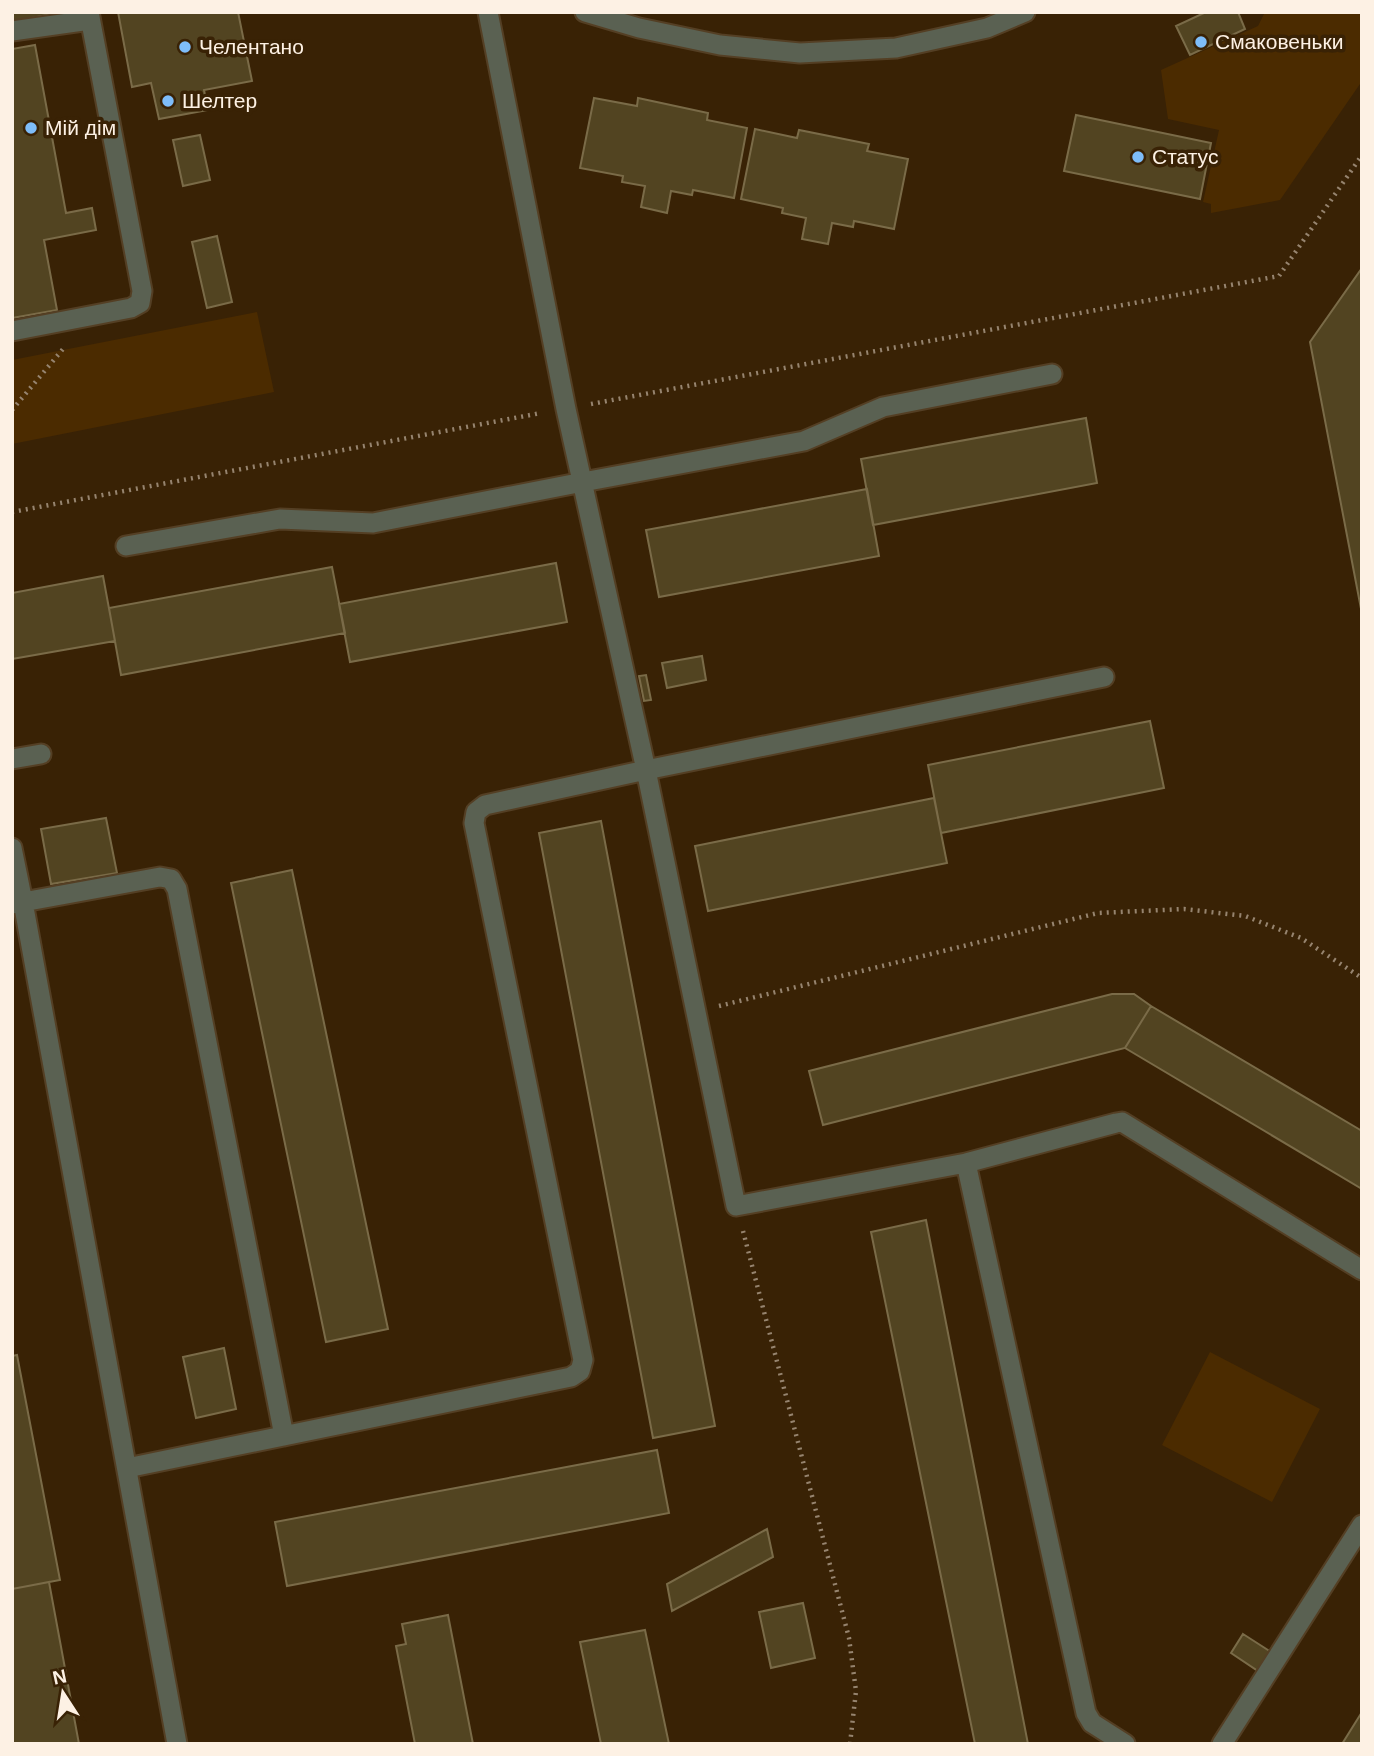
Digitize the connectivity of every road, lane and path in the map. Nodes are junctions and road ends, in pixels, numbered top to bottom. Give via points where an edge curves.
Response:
1 (488, 12) edge
2 (584, 12) edge
3 (1026, 12) edge
4 (89, 16) edge
5 (12, 31) edge
6 (1362, 155) edge
7 (91, 316) junction
8 (12, 331) edge
9 (1052, 374) dead end
10 (566, 409) junction
11 (12, 410) edge
12 (583, 482) junction
13 (12, 513) edge
14 (126, 546) dead end
15 (1104, 677) dead end
16 (40, 754) dead end
17 (12, 759) edge
18 (646, 770) junction
19 (12, 848) edge
20 (17, 903) edge
21 (1362, 978) edge
22 (696, 1012) junction
23 (966, 1163) junction
24 (736, 1206) junction
25 (1362, 1270) edge
26 (284, 1436) junction
27 (127, 1468) junction
28 (1362, 1525) edge
29 (177, 1744) edge
30 (849, 1744) edge
31 (1125, 1744) edge
32 (1222, 1744) edge

1 - 10 street
2 - 3 street via 720,45 800,53 896,48 987,28
4 - 5 street
4 - 7 street via 142,291 140,303 131,308
6 - 10 path via 1279,276
7 - 8 street
7 - 11 path
9 - 12 street via 883,407 804,441
10 - 12 street
10 - 13 path
12 - 14 street via 373,523 280,519
12 - 18 street
15 - 18 street
16 - 17 street
18 - 22 street
18 - 26 street via 485,805 476,812 474,823 583,1360 580,1371 571,1377
19 - 20 street
20 - 26 street via 160,877 171,879 177,889
20 - 27 street
21 - 22 path via 1301,937 1245,916 1184,909 1098,913
22 - 24 street
23 - 24 street
23 - 25 street via 1122,1122
23 - 31 street via 1086,1713 1092,1723
24 - 30 path via 849,1638 856,1691
26 - 27 street
27 - 29 street
28 - 32 street

